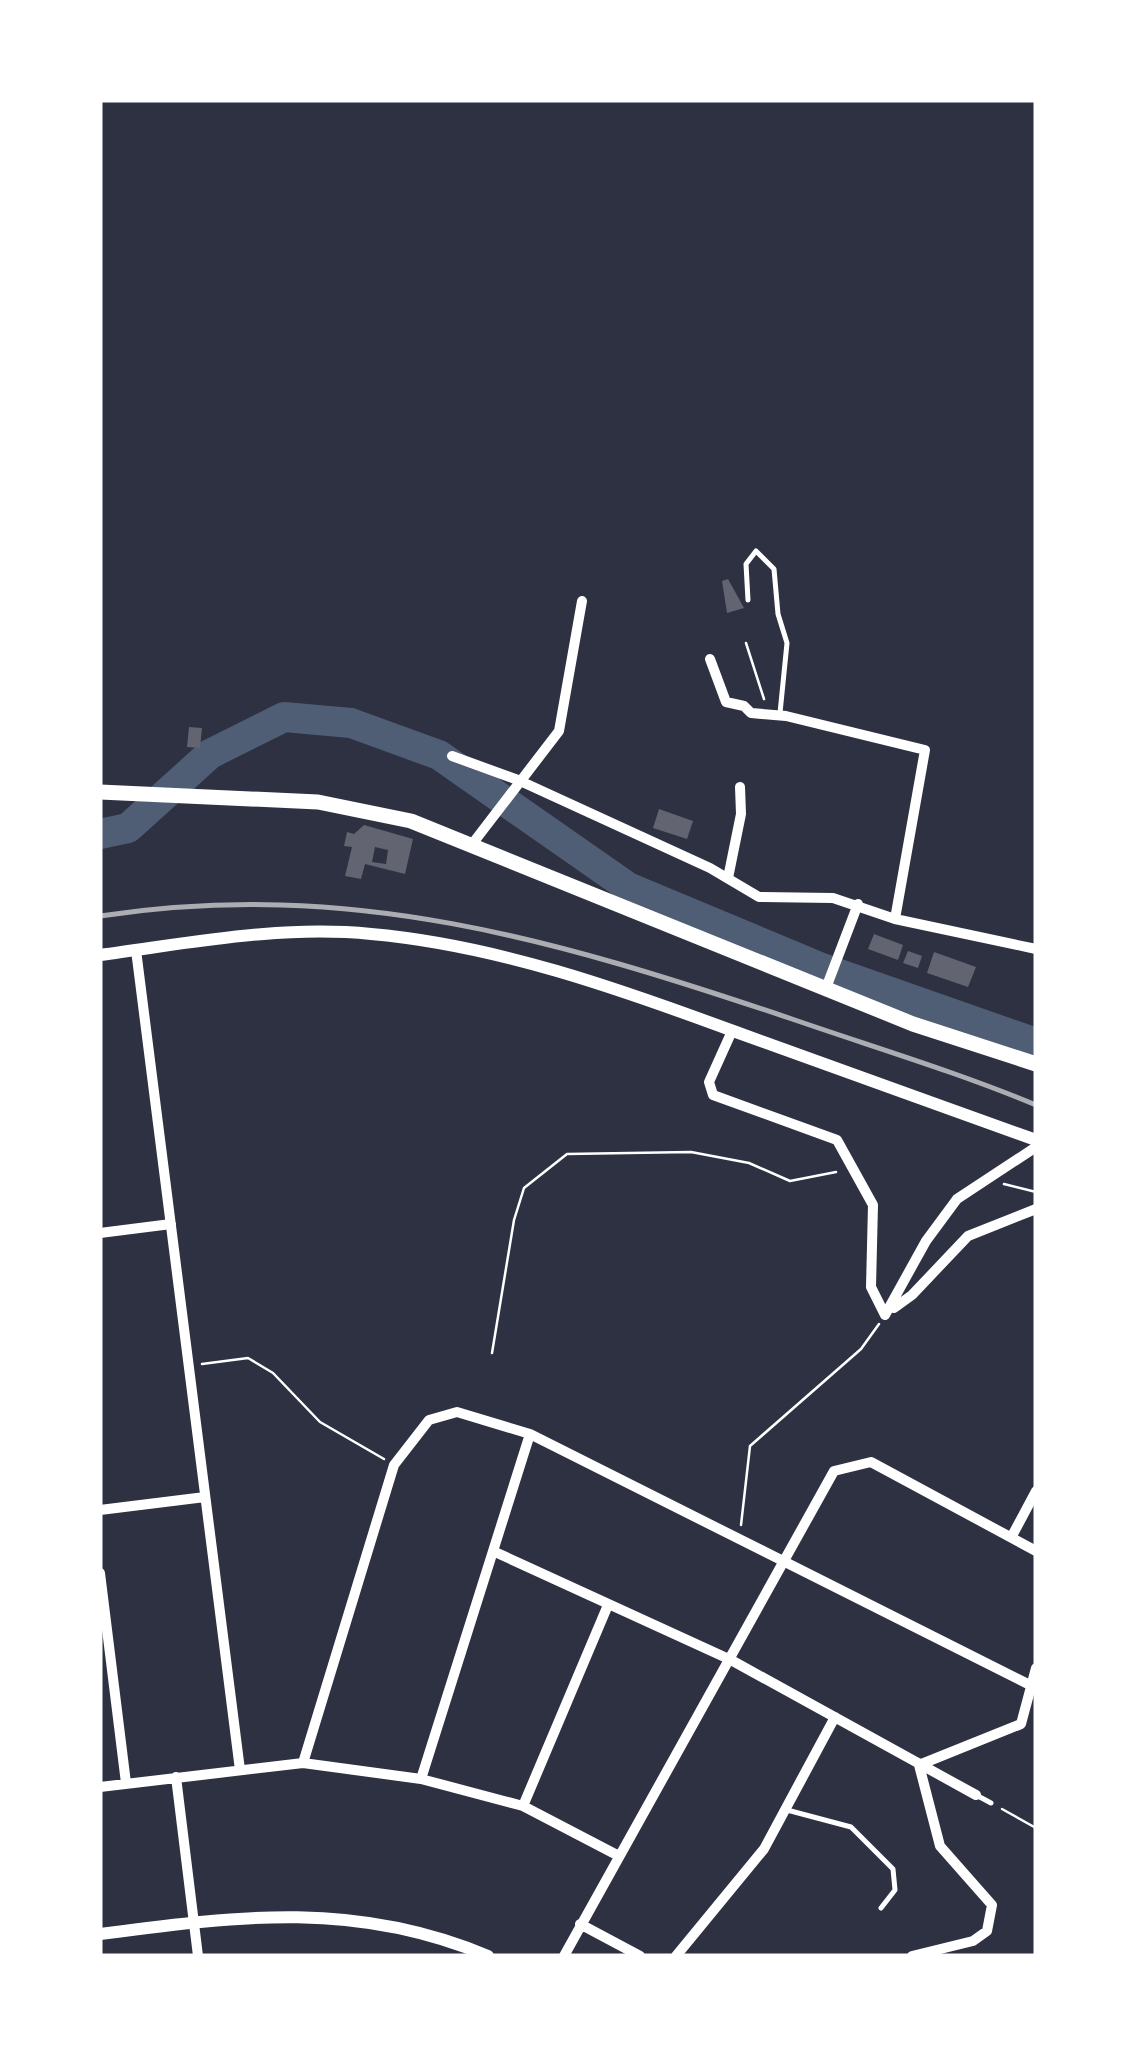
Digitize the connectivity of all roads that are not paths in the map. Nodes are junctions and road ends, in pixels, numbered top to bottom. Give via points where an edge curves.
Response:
1 (748, 600) dead end
2 (582, 601) dead end
3 (710, 659) dead end
4 (774, 715) junction
5 (452, 756) dead end
6 (518, 780) junction
7 (740, 787) dead end
8 (100, 792) edge
9 (473, 843) junction
10 (728, 878) junction
11 (858, 904) junction
12 (895, 919) junction
13 (1036, 949) edge
14 (136, 950) junction
15 (100, 955) edge
16 (829, 982) junction
17 (732, 1031) junction
18 (1036, 1064) edge
19 (1036, 1143) edge
20 (1036, 1209) edge
21 (171, 1224) junction
22 (100, 1233) edge
23 (885, 1315) junction
24 (530, 1434) junction
25 (1036, 1492) edge
26 (205, 1498) junction
27 (100, 1510) edge
28 (1012, 1536) junction
29 (1036, 1551) edge
30 (495, 1552) junction
31 (782, 1562) junction
32 (100, 1573) edge
33 (608, 1605) junction
34 (731, 1660) junction
35 (1036, 1668) edge
36 (1030, 1685) junction
37 (835, 1717) junction
38 (302, 1763) junction
39 (919, 1765) junction
40 (240, 1770) junction
41 (176, 1777) junction
42 (421, 1779) junction
43 (126, 1783) junction
44 (100, 1787) edge
45 (976, 1794) joint
46 (991, 1802) road end
47 (523, 1806) junction
48 (787, 1810) junction
49 (618, 1856) junction
50 (881, 1908) dead end
51 (194, 1922) junction
52 (580, 1924) junction
53 (100, 1934) edge
54 (198, 1956) edge
55 (488, 1956) edge
56 (564, 1956) edge
57 (640, 1956) edge
58 (676, 1956) edge
59 (912, 1956) edge

1 - 4 lane via 746,564 756,551 774,569 787,643
2 - 6 street via 559,731
3 - 4 street via 726,702
4 - 12 street via 925,750
5 - 6 street
6 - 9 street
6 - 10 street
7 - 10 street
8 - 9 main road via 318,802 411,821
9 - 16 main road
10 - 11 street via 759,897
11 - 12 street
11 - 16 street
12 - 13 street
14 - 15 street
14 - 17 street via 248,932 370,934 552,970 661,1001
14 - 21 street
16 - 18 main road via 968,1045
17 - 19 street
17 - 23 street via 709,1082 713,1095 837,1140 873,1205 870,1287
19 - 23 street via 957,1198
20 - 23 street via 968,1236
21 - 22 street
21 - 26 street
24 - 30 street
24 - 31 street
24 - 38 street via 457,1412 429,1420 394,1465
25 - 28 street
26 - 27 street
26 - 40 street
28 - 29 street
28 - 31 street via 871,1462 834,1471
30 - 33 street
30 - 42 street
31 - 34 street
31 - 36 street
32 - 43 street
33 - 34 street
33 - 47 street
34 - 37 street
34 - 49 street
35 - 36 street
36 - 39 street via 1022,1724
37 - 39 street
37 - 48 street
38 - 40 street
38 - 42 street
39 - 45 street
39 - 59 street via 940,1846 992,1905 987,1931 973,1942
40 - 41 street
41 - 43 street
41 - 51 street
42 - 47 street
43 - 44 street
45 - 46 lane
47 - 49 street
48 - 50 lane via 850,1827 893,1869 895,1890
48 - 58 street
49 - 52 street
51 - 53 street
51 - 54 street
51 - 55 street via 278,1914 370,1920
52 - 56 street
52 - 57 street

